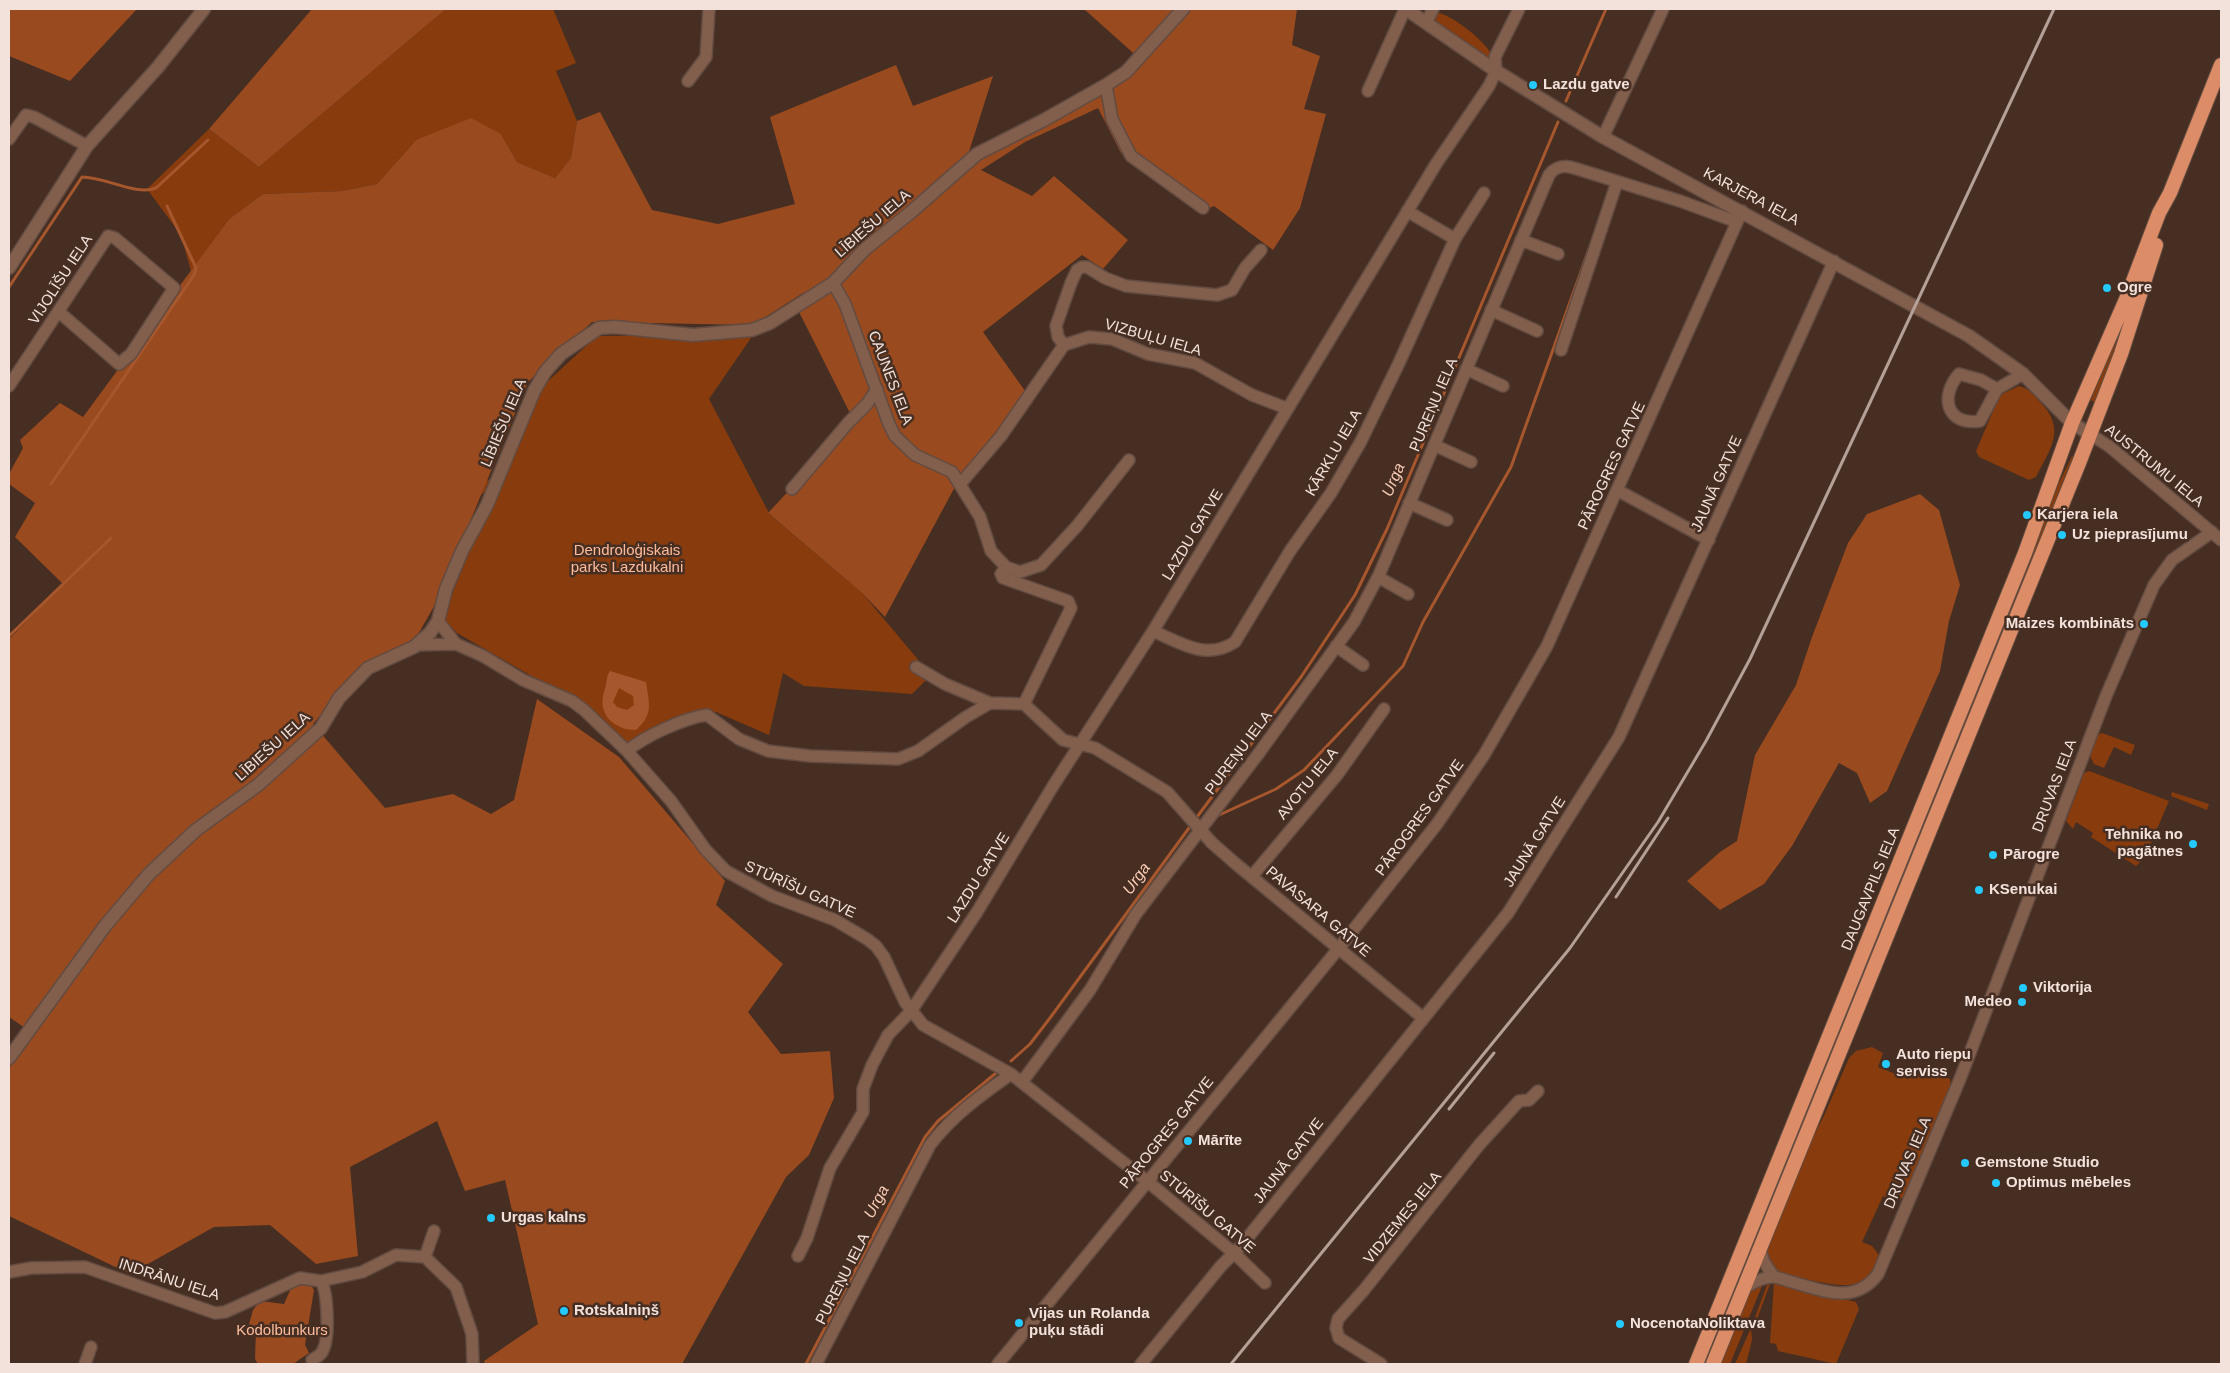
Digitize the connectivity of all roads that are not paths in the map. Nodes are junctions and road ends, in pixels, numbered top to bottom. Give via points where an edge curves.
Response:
1 (709, 9) edge
2 (1183, 9) edge
3 (1405, 9) edge
4 (1433, 9) edge
5 (1519, 9) edge
6 (1663, 9) edge
7 (203, 10) edge
8 (1426, 23) junction
9 (2221, 65) edge
10 (1496, 71) junction
11 (688, 81) dead end
12 (1106, 85) junction
13 (1368, 91) dead end
14 (1603, 137) junction
15 (9, 139) edge
16 (87, 146) junction
17 (1617, 182) junction
18 (1484, 193) dead end
19 (2170, 194) junction
20 (1204, 208) dead end
21 (1407, 211) junction
22 (1740, 217) junction
23 (1455, 239) junction
24 (1521, 240) junction
25 (1261, 250) dead end
26 (1558, 254) dead end
27 (1834, 260) junction
28 (9, 268) edge
29 (832, 284) junction
30 (1491, 310) junction
31 (59, 312) junction
32 (1537, 331) dead end
33 (1064, 346) junction
34 (1561, 350) dead end
35 (1466, 369) junction
36 (2023, 374) junction
37 (9, 386) edge
38 (1503, 386) dead end
39 (877, 389) junction
40 (1997, 389) junction
41 (1286, 408) junction
42 (2072, 424) junction
43 (2090, 434) junction
44 (1434, 445) junction
45 (1130, 460) dead end
46 (1471, 462) dead end
47 (961, 483) junction
48 (792, 489) dead end
49 (1617, 490) junction
50 (1409, 504) junction
51 (1447, 520) dead end
52 (2212, 532) junction
53 (1709, 540) junction
54 (2221, 540) edge
55 (1006, 567) junction
56 (1378, 577) junction
57 (1408, 594) dead end
58 (438, 621) junction
59 (1153, 631) junction
60 (456, 644) junction
61 (418, 645) junction
62 (1336, 646) junction
63 (1363, 665) dead end
64 (916, 667) dead end
65 (990, 703) junction
66 (1024, 704) junction
67 (1384, 709) dead end
68 (1079, 745) junction
69 (627, 751) junction
70 (1199, 827) junction
71 (1252, 876) junction
72 (1339, 948) junction
73 (912, 1011) junction
74 (1423, 1018) junction
75 (9, 1058) edge
76 (1011, 1074) junction
77 (1022, 1082) junction
78 (1538, 1091) dead end
79 (1147, 1181) junction
80 (434, 1231) dead end
81 (1760, 1250) junction
82 (1235, 1254) junction
83 (798, 1256) dead end
84 (425, 1257) junction
85 (9, 1272) edge
86 (1774, 1277) junction
87 (321, 1281) junction
88 (1265, 1283) dead end
89 (1744, 1288) junction
90 (92, 1348) dead end
91 (312, 1360) dead end
92 (84, 1364) edge
93 (474, 1364) edge
94 (816, 1364) edge
95 (998, 1364) edge
96 (1141, 1364) edge
97 (1381, 1364) edge
98 (1696, 1364) edge
99 (1713, 1364) edge

1 - 11 street via 706,57
2 - 12 street, LĪBIEŠU IELA via 1126,72
3 - 8 street, KARJERA IELA
3 - 13 street
4 - 8 street
5 - 10 street, LAZDU GATVE via 1495,57
6 - 14 street
7 - 16 street
8 - 10 street, KARJERA IELA
9 - 19 highway
10 - 14 street, KARJERA IELA
10 - 21 street, LAZDU GATVE
12 - 20 street via 1112,119 1131,156
12 - 29 street, LĪBIEŠU IELA via 977,154 865,249
14 - 22 street, KARJERA IELA
15 - 16 street via 26,115
16 - 28 street
17 - 22 street
17 - 24 street, PUREŅU IELA via 1566,166 1554,169 1545,182
17 - 34 street
18 - 23 street, KĀRKLU IELA
19 - 42 highway, DAUGAVPILS IELA via 2159,213
19 - 43 highway via 2166,216 2121,354
21 - 23 street
21 - 41 street, LAZDU GATVE
22 - 27 street, KARJERA IELA
22 - 49 street, PĀROGRES GATVE
23 - 59 street, KĀRKLU IELA via 1360,443 1235,642 1210,652
24 - 26 street
24 - 30 street, PUREŅU IELA
25 - 33 street via 1232,290 1217,295 1126,286 1082,267 1070,283 1056,326
27 - 36 street, KARJERA IELA via 1969,336
27 - 53 street, JAUNĀ GATVE
29 - 39 street, CAUNES IELA via 845,304
29 - 58 street, LĪBIEŠU IELA via 770,323 752,330 693,335 615,326 599,328 561,354 534,391 487,505 452,574
30 - 32 street
30 - 35 street, PUREŅU IELA
31 - 31 street, VIJOLĪŠU IELA via 108,236 115,238 174,288 131,354 119,364
31 - 37 street, VIJOLĪŠU IELA
33 - 41 street, VIZBUĻU IELA via 1089,337 1112,339 1148,354 1195,363 1252,395
33 - 47 street via 1001,436
35 - 38 street
35 - 44 street, PUREŅU IELA
36 - 40 street
36 - 42 street, KARJERA IELA
39 - 47 street, CAUNES IELA via 895,436 915,455 952,472
39 - 48 street
40 - 40 street via 1960,374 1952,382 1947,396 1948,406 1954,414 1971,423 1980,421
41 - 59 street, LAZDU GATVE
42 - 43 street, KARJERA IELA
42 - 98 highway, DAUGAVPILS IELA via 2025,553
43 - 52 street, AUSTRUMU IELA
43 - 81 highway
44 - 46 street
44 - 50 street, PUREŅU IELA
45 - 55 street via 1077,526 1040,565 1020,572
47 - 55 street, CAUNES IELA via 985,528 991,550
49 - 53 street
49 - 72 street, PĀROGRES GATVE via 1547,646 1519,698 1437,824
50 - 51 street
50 - 56 street, PUREŅU IELA
52 - 54 street, AUSTRUMU IELA
52 - 86 street, DRUVAS IELA via 2172,560 2154,585 2103,703 1960,1079 1878,1274 1861,1291 1848,1294
53 - 74 street, JAUNĀ GATVE via 1619,737 1508,913
55 - 66 street, CAUNES IELA via 1001,574 1003,578 1068,601 1071,608
56 - 57 street
56 - 62 street, PUREŅU IELA via 1362,609
58 - 60 street, STŪRĪŠU GATVE
58 - 61 street, LĪBIEŠU IELA
59 - 68 street, LAZDU GATVE
60 - 61 street
60 - 69 street, STŪRĪŠU GATVE via 572,702
61 - 75 street, LĪBIEŠU IELA via 368,668 339,698 321,728 258,785 196,830 149,874 105,926
62 - 63 street
62 - 70 street, PUREŅU IELA via 1259,753
64 - 65 street via 944,684
65 - 66 street
65 - 69 street via 918,751 898,759 768,751 740,739 707,715 638,742
66 - 68 street via 1063,740
67 - 71 street, AVOTU IELA via 1337,775
68 - 70 street, PAVASARA GATVE via 1095,748 1150,780 1167,792
68 - 73 street, LAZDU GATVE
69 - 73 street, STŪRĪŠU GATVE via 726,872 772,896 835,920 876,946
70 - 71 street, PAVASARA GATVE via 1212,843
70 - 77 street, PUREŅU IELA via 1136,914 1090,990
71 - 72 street, PAVASARA GATVE
72 - 74 street, PAVASARA GATVE
72 - 79 street, PĀROGRES GATVE
73 - 76 street, STŪRĪŠU GATVE via 923,1025
73 - 83 street, LAZDU GATVE via 888,1035 872,1065 863,1089 863,1112 830,1168
74 - 82 street, JAUNĀ GATVE
76 - 77 street, STŪRĪŠU GATVE
76 - 94 street, PUREŅU IELA via 971,1102 930,1145
77 - 79 street, STŪRĪŠU GATVE
78 - 97 street, VIDZEMES IELA via 1529,1100 1519,1101 1489,1133 1338,1319 1339,1338
79 - 82 street, STŪRĪŠU GATVE
79 - 95 street, PĀROGRES GATVE
80 - 84 street
81 - 86 street
81 - 89 highway
82 - 88 street, STŪRĪŠU GATVE
82 - 96 street, JAUNĀ GATVE
84 - 87 street, INDRĀNU IELA via 396,1255 362,1272
84 - 93 street via 456,1287 472,1334
85 - 87 street, INDRĀNU IELA via 31,1268 85,1267 215,1313 225,1312 290,1281 300,1278
86 - 89 street
87 - 91 street via 325,1294 326,1338 322,1352
89 - 99 highway
90 - 92 street

